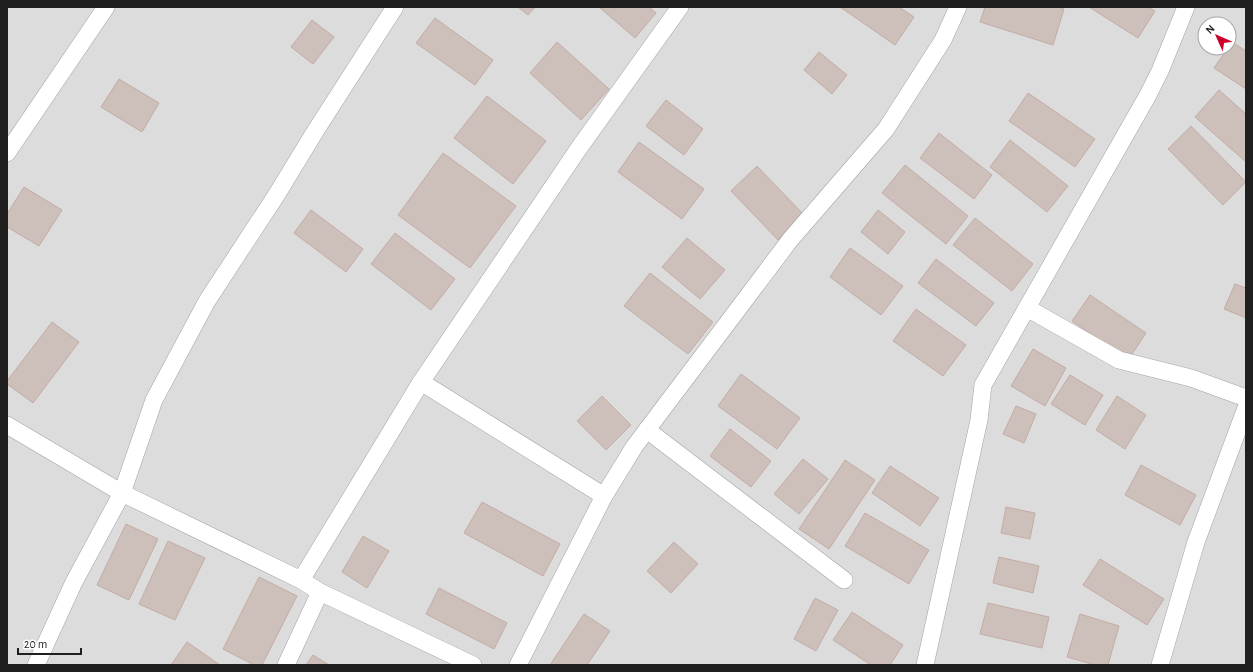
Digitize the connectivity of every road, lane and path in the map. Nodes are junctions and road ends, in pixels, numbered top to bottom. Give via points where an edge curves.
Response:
1 (106, 7) edge
2 (394, 7) edge
3 (680, 7) edge
4 (958, 7) edge
5 (1186, 7) edge
6 (7, 153) edge
7 (1027, 308) junction
8 (421, 382) junction
9 (1246, 398) edge
10 (1246, 408) edge
11 (7, 425) edge
12 (647, 430) junction
13 (122, 493) junction
14 (604, 496) junction
15 (301, 580) junction
16 (844, 580) dead end
17 (320, 592) junction
18 (36, 665) edge
19 (286, 665) edge
20 (473, 665) edge
21 (518, 665) edge
22 (925, 665) edge
23 (1160, 665) edge

1 - 6 street
2 - 13 street via 278,194 207,301 154,400
3 - 8 street via 579,148
4 - 12 street via 943,40 886,129 790,240
5 - 7 street via 1148,95
7 - 9 street via 1119,360 1191,378
7 - 22 street via 984,385
8 - 14 street
8 - 15 street
10 - 23 street via 1196,542
11 - 13 street
12 - 14 street
12 - 16 street
13 - 15 street
13 - 18 street via 74,582
14 - 21 street
15 - 17 street
17 - 19 street
17 - 20 street

